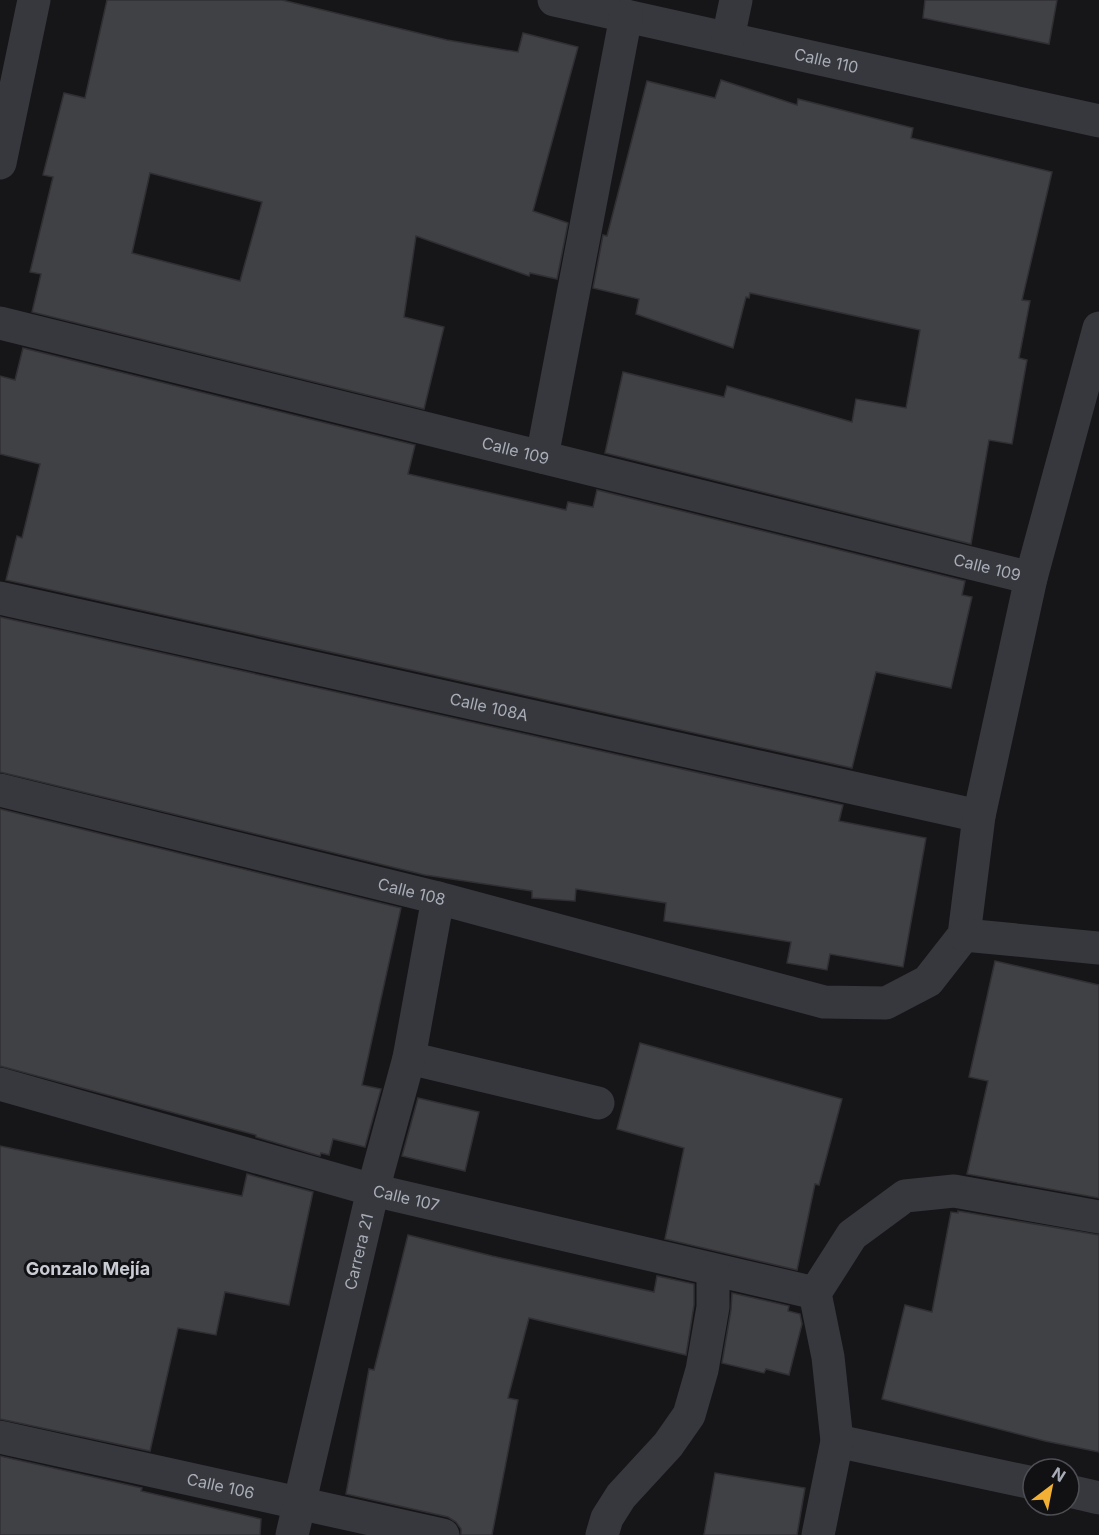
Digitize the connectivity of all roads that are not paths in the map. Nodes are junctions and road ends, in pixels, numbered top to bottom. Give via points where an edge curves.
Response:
1 (34, 0) edge
2 (554, 0) edge
3 (736, 0) edge
4 (626, 16) junction
5 (728, 38) junction
6 (1099, 121) edge
7 (0, 163) edge
8 (0, 323) edge
9 (1099, 328) edge
10 (1088, 411) edge
11 (542, 457) junction
12 (1031, 578) junction
13 (0, 598) edge
14 (0, 790) edge
15 (979, 816) junction
16 (438, 898) junction
17 (964, 935) junction
18 (1099, 948) edge
19 (409, 1058) junction
20 (0, 1084) edge
21 (598, 1102) dead end
22 (373, 1190) junction
23 (1099, 1217) edge
24 (713, 1271) junction
25 (815, 1293) junction
26 (0, 1437) edge
27 (837, 1441) junction
28 (1021, 1480) edge
29 (1081, 1494) edge
30 (1099, 1498) edge
31 (300, 1502) junction
32 (292, 1535) edge
33 (443, 1535) edge
34 (602, 1535) edge
35 (818, 1535) edge

1 - 7 street
2 - 4 street, Calle 110
3 - 5 street
4 - 5 street, Calle 110
4 - 11 street
5 - 6 street, Calle 110
8 - 11 street, Calle 109
9 - 10 street
10 - 12 street
11 - 12 street, Calle 109
12 - 15 street
13 - 15 street, Calle 108A
14 - 16 street, Calle 108
15 - 17 street
16 - 17 street, Calle 108 via 824,1002 886,1003 927,981
16 - 19 street, Carrera 21
17 - 18 street
19 - 21 street
19 - 22 street, Carrera 21
20 - 22 street, Calle 107
22 - 24 street, Calle 107
22 - 31 street, Carrera 21
23 - 25 street via 954,1191 905,1196 852,1235
24 - 25 street, Calle 107
24 - 34 street via 713,1307 689,1415 668,1445 621,1496
25 - 27 street via 828,1357
26 - 31 street, Calle 106
27 - 28 street
27 - 35 street
29 - 30 street
31 - 32 street, Carrera 21
31 - 33 street, Calle 106

